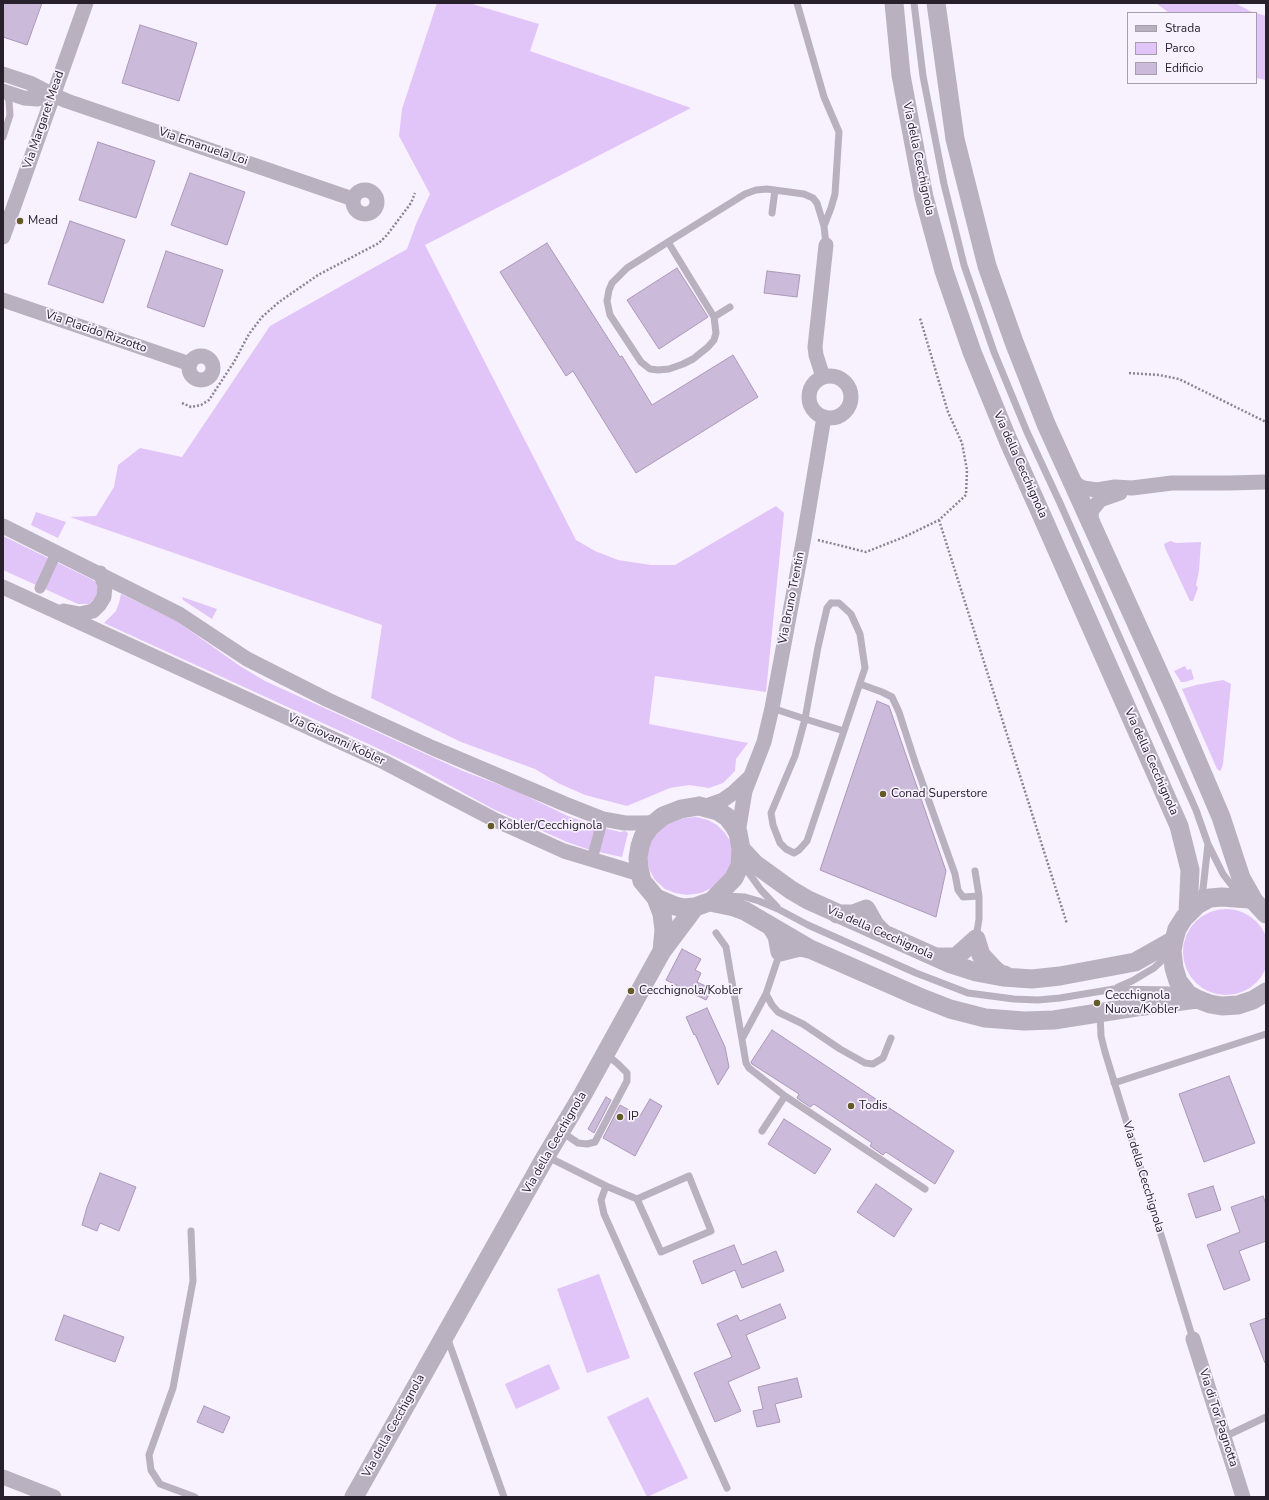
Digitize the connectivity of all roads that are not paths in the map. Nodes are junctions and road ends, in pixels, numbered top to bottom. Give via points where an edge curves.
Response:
1 (86, 3) edge
2 (797, 3) edge
3 (894, 3) edge
4 (914, 3) edge
5 (936, 3) edge
6 (3, 74) edge
7 (4, 91) edge
8 (53, 95) junction
9 (5, 121) edge
10 (3, 137) edge
11 (775, 190) junction
12 (353, 199) dead end
13 (772, 213) dead end
14 (824, 226) junction
15 (3, 237) edge
16 (668, 242) junction
17 (826, 245) joint
18 (3, 300) edge
19 (730, 307) dead end
20 (714, 317) junction
21 (190, 364) dead end
22 (823, 377) junction
23 (824, 417) junction
24 (1070, 474) junction
25 (1266, 482) edge
26 (1132, 488) junction
27 (3, 526) edge
28 (1093, 526) junction
29 (53, 560) dead end
30 (100, 573) junction
31 (3, 587) edge
32 (36, 594) junction
33 (860, 684) junction
34 (772, 708) junction
35 (805, 719) junction
36 (844, 731) junction
37 (750, 777) junction
38 (703, 807) junction
39 (657, 821) junction
40 (600, 826) dead end
41 (1208, 844) junction
42 (740, 848) junction
43 (594, 852) dead end
44 (975, 871) dead end
45 (640, 874) junction
46 (979, 896) junction
47 (656, 898) junction
48 (708, 902) junction
49 (1254, 904) edge
50 (778, 909) junction
51 (1192, 909) junction
52 (772, 928) junction
53 (716, 934) dead end
54 (976, 940) junction
55 (1173, 945) junction
56 (810, 949) junction
57 (662, 951) junction
58 (780, 952) junction
59 (932, 956) junction
60 (1018, 978) junction
61 (1114, 989) junction
62 (1266, 992) edge
63 (766, 994) junction
64 (1193, 997) junction
65 (1100, 1013) junction
66 (1266, 1034) edge
67 (743, 1037) junction
68 (891, 1038) dead end
69 (606, 1054) junction
70 (1114, 1083) junction
71 (785, 1096) junction
72 (762, 1131) dead end
73 (562, 1132) junction
74 (546, 1156) junction
75 (606, 1186) junction
76 (925, 1189) dead end
77 (637, 1199) junction
78 (191, 1231) dead end
79 (446, 1334) junction
80 (1192, 1339) joint
81 (1266, 1418) edge
82 (1224, 1437) junction
83 (3, 1477) edge
84 (728, 1488) dead end
85 (54, 1497) edge
86 (195, 1497) edge
87 (354, 1497) edge
88 (504, 1497) edge
89 (1243, 1497) edge

1 - 8 street, Via Margaret Mead
2 - 14 lane via 824,97 839,132 834,194
3 - 51 street, Via della Cecchignola via 908,118 924,197 944,271 972,352 1008,440 1179,826 1190,870
4 - 41 lane, Via della Cecchignola via 923,76 944,184 964,264 994,352 1027,432 1196,810
5 - 24 street via 955,139 987,266 1046,424
6 - 8 street, Via Emanuela Loi via 30,83
7 - 8 street via 33,99
7 - 9 lane via 9,101 10,116
8 - 12 street, Via Emanuela Loi
8 - 15 street, Via Margaret Mead
9 - 10 lane
11 - 13 lane
11 - 14 lane via 811,197 817,203
11 - 16 lane via 756,190 745,194
14 - 17 lane
16 - 20 lane
16 - 20 lane via 627,268 612,283 607,301 610,315 641,362 650,369 658,370 683,364 708,347 716,333
17 - 22 street via 815,347
18 - 21 street, Via Placido Rizzotto
19 - 20 lane
22 - 23 street via 810,389 809,398 816,413
22 - 23 street via 840,378 850,391 847,408 841,414
23 - 34 street, Via Bruno Trentin
24 - 26 street via 1076,484 1083,488
24 - 28 street
25 - 26 street via 1172,483
26 - 28 street via 1100,500 1090,516
27 - 30 street
28 - 49 street via 1221,817 1241,878
29 - 32 street
30 - 32 street, Via Giovanni Kobler via 105,584 104,597 93,611 80,614 64,611
30 - 39 street via 180,614 266,670 426,744 603,819 625,823
31 - 32 street, Via Giovanni Kobler
32 - 45 street, Via Giovanni Kobler via 384,762 494,819 564,851
33 - 35 lane via 865,668 860,634 851,614 839,603 831,603 827,608 818,647
33 - 36 lane
33 - 46 lane via 892,697 955,874 958,890 963,897
34 - 35 lane
34 - 37 street, Via Bruno Trentin via 764,742
35 - 36 lane
35 - 36 lane via 795,756 771,813 780,843 794,853 807,841
37 - 38 street, Via Bruno Trentin via 734,793
37 - 42 street, Via Bruno Trentin via 742,805
38 - 39 street via 688,807 674,811
38 - 42 street via 718,811 727,817 734,826
39 - 45 street via 650,827 640,846
40 - 43 street
41 - 49 lane, Via della Cecchignola via 1223,874
41 - 51 lane, Via della Cecchignola via 1203,889
42 - 48 street via 734,878
42 - 50 lane, Via della Cecchignola via 761,890
42 - 59 street, Via della Cecchignola via 755,864 790,890 837,914 853,914 866,909 886,936
44 - 46 lane
45 - 47 street
46 - 54 lane
47 - 48 street via 684,908
47 - 57 street, Via della Cecchignola via 664,930
48 - 50 lane, Via della Cecchignola via 745,897
48 - 52 street via 745,911
48 - 57 street, Via della Cecchignola
49 - 51 street via 1222,897 1210,898
50 - 61 lane, Via della Cecchignola via 916,973 968,992 1038,1000
51 - 55 street via 1177,929
52 - 56 street
52 - 58 street via 779,942
53 - 67 lane via 726,947
54 - 59 street via 957,956
54 - 60 street via 980,955 994,970
55 - 60 street, Via della Cecchignola via 1134,962 1060,976
55 - 61 lane, Via della Cecchignola via 1154,968
55 - 64 street via 1172,959 1178,981
56 - 58 street via 800,947
56 - 65 street via 950,1009 985,1018 1040,1021
57 - 69 street, Via della Cecchignola
58 - 63 lane
59 - 60 street, Via della Cecchignola via 976,972
61 - 64 lane, Via della Cecchignola via 1170,990
62 - 64 street via 1238,1005 1210,1004
63 - 67 lane
63 - 68 lane via 778,1012 803,1024 866,1063 874,1064 883,1058
64 - 65 street
65 - 70 lane, Via della Cecchignola via 1101,1036
66 - 70 lane
67 - 71 lane via 749,1068
69 - 73 street, Via della Cecchignola
69 - 73 lane via 627,1073 627,1081 595,1142 578,1143
70 - 80 lane, Via della Cecchignola
71 - 72 lane
71 - 76 lane
73 - 74 street, Via della Cecchignola
74 - 75 lane
74 - 79 street, Via della Cecchignola
75 - 77 lane
75 - 84 lane via 600,1200 604,1214
77 - 77 lane via 689,1176 711,1231 661,1252
78 - 86 lane via 192,1281 173,1388 149,1455 151,1470 160,1484
79 - 87 street, Via della Cecchignola
79 - 88 lane
80 - 82 street, Via di Tor Pagnotta
81 - 82 lane
82 - 89 street, Via di Tor Pagnotta
83 - 85 street

